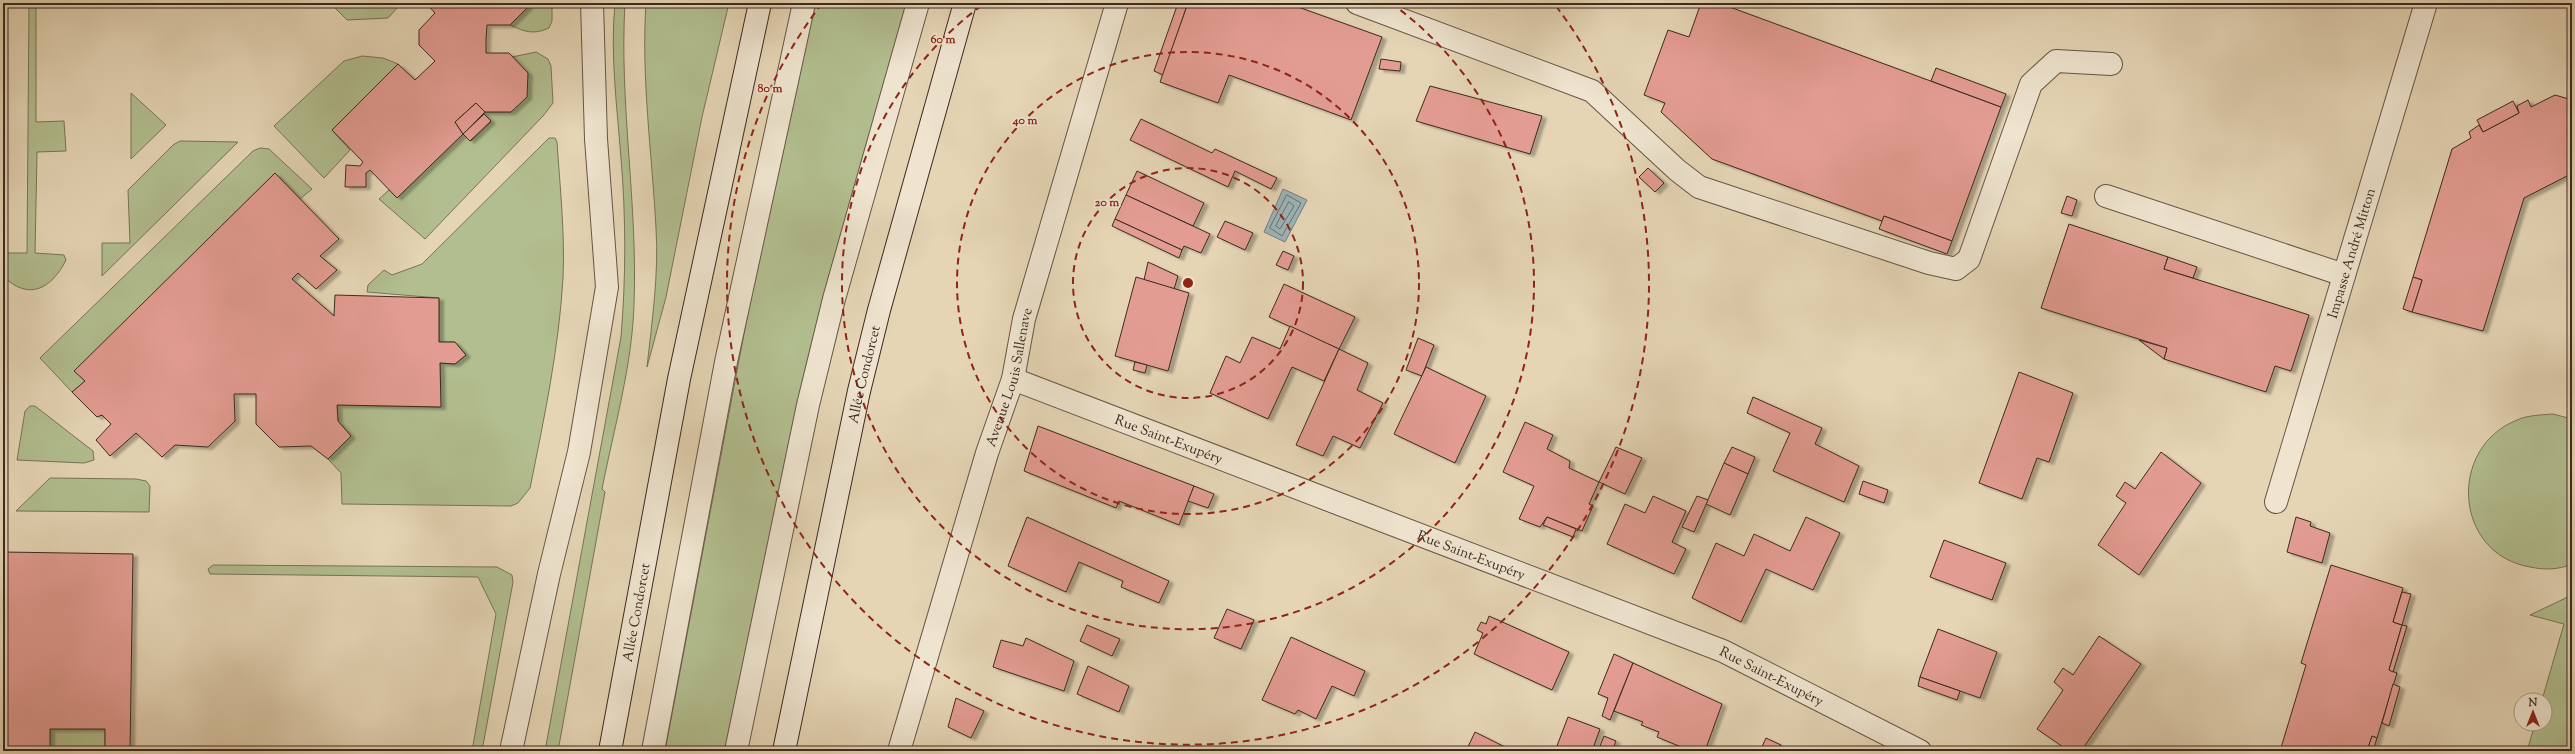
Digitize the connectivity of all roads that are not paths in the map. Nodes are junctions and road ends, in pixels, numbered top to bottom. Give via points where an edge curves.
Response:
1 (592, 3) edge
2 (760, 3) edge
3 (804, 3) edge
4 (918, 3) edge
5 (965, 3) edge
6 (1117, 3) edge
7 (1357, 3) edge
8 (2426, 3) edge
9 (2111, 64) dead end
10 (2106, 196) dead end
11 (2344, 275) junction
12 (1014, 379) junction
13 (2276, 502) dead end
14 (511, 751) edge
15 (610, 751) edge
16 (653, 751) edge
17 (736, 751) edge
18 (784, 751) edge
19 (899, 751) edge
20 (1920, 751) edge

1 - 14 street via 596,139 606,287 579,452 549,574
2 - 15 street, Allée Condorcet via 679,379
3 - 16 street via 724,373
4 - 17 street via 834,299 808,405
5 - 18 street, Allée Condorcet via 859,391
6 - 12 street, Avenue Louis Sallenave via 1024,319
7 - 9 street via 1592,91 1677,170 1699,187 1929,263 1956,269 1969,259 2031,84 2056,61
8 - 11 street, Impasse André Mitton
10 - 11 street
11 - 13 street, Impasse André Mitton
12 - 19 street, Avenue Louis Sallenave via 987,453
12 - 20 street, Rue Saint-Exupéry via 1723,651

